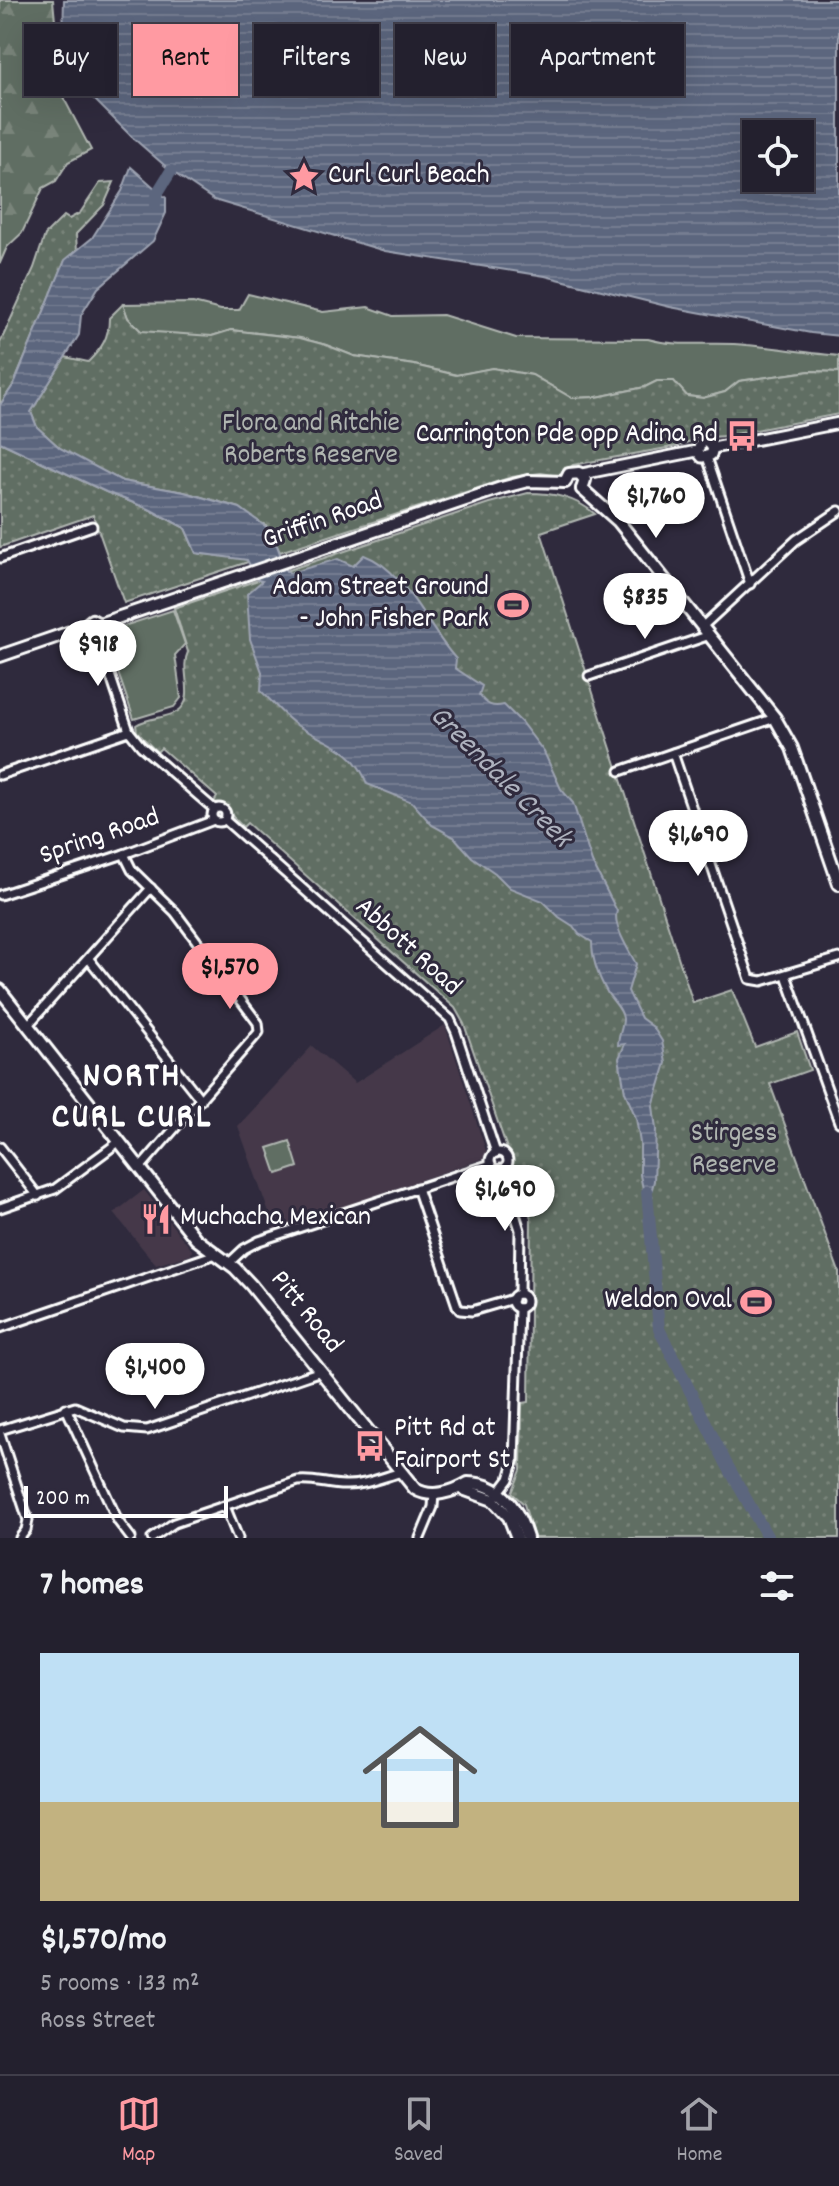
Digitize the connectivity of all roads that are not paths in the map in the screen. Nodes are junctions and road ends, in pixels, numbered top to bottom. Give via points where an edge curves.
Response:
1 (839, 423) edge
2 (713, 448) junction
3 (697, 451) junction
4 (707, 457) junction
5 (582, 474) junction
6 (565, 482) junction
7 (582, 489) junction
8 (839, 511) edge
9 (92, 526) dead end
10 (0, 558) edge
11 (750, 584) junction
12 (94, 628) junction
13 (706, 631) junction
14 (0, 656) edge
15 (589, 676) dead end
16 (775, 718) junction
17 (129, 731) junction
18 (673, 753) junction
19 (620, 771) dead end
20 (0, 775) edge
21 (214, 809) junction
22 (214, 820) junction
23 (225, 820) junction
24 (124, 854) junction
25 (839, 884) edge
26 (151, 888) junction
27 (0, 895) edge
28 (839, 958) edge
29 (89, 959) junction
30 (786, 975) junction
31 (0, 990) edge
32 (28, 1025) junction
33 (201, 1100) junction
34 (839, 1122) edge
35 (120, 1141) junction
36 (0, 1147) edge
37 (496, 1153) junction
38 (491, 1164) junction
39 (141, 1167) junction
40 (501, 1169) junction
41 (417, 1188) junction
42 (38, 1196) junction
43 (0, 1208) edge
44 (216, 1254) junction
45 (229, 1263) junction
46 (516, 1297) junction
47 (519, 1308) junction
48 (0, 1328) edge
49 (321, 1371) junction
50 (66, 1408) junction
51 (0, 1432) edge
52 (402, 1472) junction
53 (434, 1494) junction
54 (497, 1496) junction
55 (225, 1506) junction
56 (20, 1538) edge
57 (131, 1538) edge
58 (152, 1538) edge
59 (238, 1538) edge
60 (420, 1538) edge
61 (517, 1538) edge
62 (527, 1538) edge

1 - 2 street
2 - 3 street via 705,441
2 - 4 street
3 - 4 street
3 - 5 street
4 - 11 street
5 - 6 main road via 573,472
5 - 7 main road
6 - 7 main road via 570,490
6 - 12 main road, Griffin Road via 513,484
7 - 13 main road via 618,521
8 - 11 street via 796,540
9 - 10 street
11 - 13 street
12 - 14 main road, Griffin Road
12 - 17 street, Abbott Road
13 - 15 street
13 - 16 main road
16 - 18 street
16 - 25 main road via 792,748
17 - 20 street
17 - 21 street, Abbott Road
18 - 19 street
18 - 30 street via 747,974 753,981
21 - 22 street
21 - 23 street, Abbott Road via 223,809
22 - 23 street
22 - 24 street, Spring Road
23 - 37 street, Abbott Road via 450,1019
24 - 26 street
24 - 27 street, Spring Road
26 - 29 street
26 - 33 street via 258,1023 259,1032
28 - 30 street
29 - 32 street
29 - 33 street
30 - 34 street
31 - 32 main road, Pitt Road
32 - 35 main road, Pitt Road
33 - 39 street
35 - 39 main road, Pitt Road
35 - 42 street via 79,1174
36 - 42 street
37 - 38 street
37 - 40 street, Abbott Road via 507,1159
38 - 40 street
38 - 41 street
39 - 44 main road, Pitt Road via 196,1239
40 - 46 street, Abbott Road via 520,1230
41 - 45 street via 259,1241
41 - 46 street via 460,1310
42 - 43 street
44 - 45 main road, Pitt Road
44 - 48 street
45 - 49 main road, Pitt Road
46 - 47 street via 513,1304
46 - 47 street, Abbott Road via 523,1295 526,1301
47 - 54 street, Abbott Road via 514,1462
49 - 50 street via 147,1430 124,1428 86,1410
49 - 52 main road, Pitt Road
50 - 51 street
50 - 57 street via 118,1521
51 - 56 street via 28,1520
52 - 53 main road, Pitt Road via 419,1492
52 - 55 street via 361,1484 298,1481
53 - 54 main road via 476,1483
53 - 60 street
54 - 61 main road
54 - 62 main road via 518,1512
55 - 58 street via 174,1523
55 - 59 street

